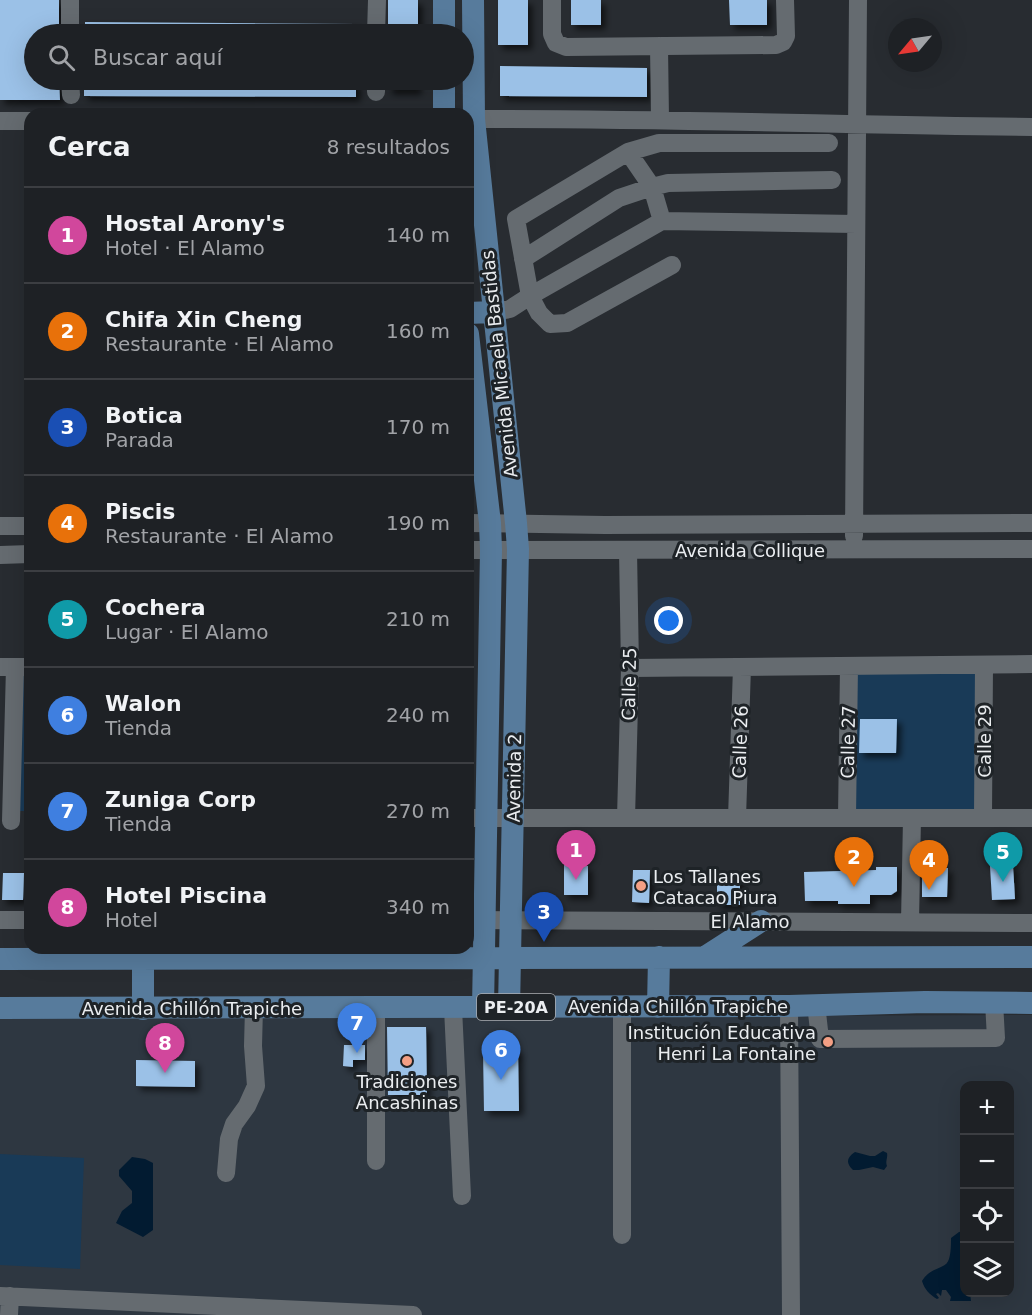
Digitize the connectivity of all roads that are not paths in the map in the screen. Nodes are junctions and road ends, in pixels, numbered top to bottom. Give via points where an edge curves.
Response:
1 (70, 0) edge
2 (376, 0) edge
3 (444, 0) edge
4 (473, 0) edge
5 (552, 0) edge
6 (786, 0) edge
7 (858, 0) edge
8 (70, 24) edge
9 (376, 24) edge
10 (444, 24) edge
11 (473, 24) edge
12 (659, 46) junction
13 (444, 90) edge
14 (471, 90) edge
15 (444, 108) edge
16 (471, 108) edge
17 (474, 119) edge
18 (660, 119) junction
19 (0, 121) edge
20 (24, 121) edge
21 (857, 125) junction
22 (1032, 127) edge
23 (829, 143) dead end
24 (474, 145) edge
25 (628, 152) junction
26 (832, 180) dead end
27 (652, 187) junction
28 (662, 221) junction
29 (856, 225) junction
30 (524, 259) junction
31 (672, 265) dead end
32 (530, 296) junction
33 (493, 312) junction
34 (474, 313) edge
35 (474, 385) edge
36 (507, 446) junction
37 (482, 452) junction
38 (479, 523) edge
39 (516, 523) junction
40 (1032, 523) edge
41 (854, 524) junction
42 (0, 526) edge
43 (24, 526) edge
44 (518, 549) junction
45 (1032, 549) edge
46 (474, 550) edge
47 (491, 550) junction
48 (628, 550) junction
49 (854, 550) junction
50 (24, 554) edge
51 (0, 555) edge
52 (1032, 664) edge
53 (984, 665) junction
54 (849, 666) junction
55 (15, 667) edge
56 (742, 667) junction
57 (630, 668) junction
58 (477, 818) edge
59 (513, 818) junction
60 (626, 818) junction
61 (737, 818) junction
62 (847, 818) junction
63 (912, 818) junction
64 (983, 818) junction
65 (1032, 818) edge
66 (6, 821) edge
67 (24, 821) edge
68 (511, 919) junction
69 (0, 920) edge
70 (24, 920) edge
71 (476, 920) edge
72 (761, 921) junction
73 (910, 922) junction
74 (1032, 923) edge
75 (119, 954) edge
76 (143, 954) edge
77 (341, 954) edge
78 (659, 957) junction
79 (705, 957) junction
80 (1032, 957) edge
81 (483, 958) junction
82 (510, 958) junction
83 (0, 959) edge
84 (994, 1002) junction
85 (1032, 1003) edge
86 (816, 1004) junction
87 (789, 1006) junction
88 (622, 1007) junction
89 (658, 1007) junction
90 (0, 1008) edge
91 (254, 1008) junction
92 (376, 1008) junction
93 (453, 1008) junction
94 (483, 1008) junction
95 (509, 1008) junction
96 (143, 1009) junction
97 (376, 1161) dead end
98 (226, 1173) dead end
99 (462, 1196) dead end
100 (622, 1235) dead end
101 (5, 1296) edge
102 (80, 1307) edge
103 (288, 1312) edge
104 (9, 1315) edge
105 (413, 1315) edge
106 (791, 1315) edge

1 - 8 street
2 - 9 street
3 - 10 main road
4 - 11 main road, Avenida Micaela Bastidas
5 - 12 street via 552,34 556,43 566,47
6 - 12 street via 786,36 776,45
7 - 21 street
12 - 18 street
13 - 15 main road
14 - 16 main road, Avenida Micaela Bastidas
17 - 18 street
18 - 21 street
19 - 20 street
21 - 22 street
21 - 29 street
23 - 25 street via 659,143
24 - 33 main road, Avenida Micaela Bastidas
25 - 27 street
25 - 30 street via 516,219
26 - 27 street via 668,183
27 - 28 street
27 - 30 street via 619,198
28 - 29 street
28 - 32 street
29 - 41 street
30 - 32 street
31 - 32 street via 567,323 550,324
32 - 33 street via 510,309
33 - 34 main road
33 - 36 main road, Avenida Micaela Bastidas
35 - 37 main road, Avenida Micaela Bastidas
36 - 37 main road via 499,458 487,457
36 - 39 main road, Avenida Micaela Bastidas
37 - 38 main road, Avenida Micaela Bastidas
38 - 39 street
38 - 47 main road, Avenida Micaela Bastidas
39 - 41 street
39 - 44 main road, Avenida Micaela Bastidas
40 - 41 street
41 - 49 street
42 - 43 street
44 - 47 street, Avenida Collique
44 - 48 street, Avenida Collique
44 - 59 main road, Avenida 2
45 - 49 street, Avenida Collique
46 - 47 street, Avenida Collique
47 - 58 main road, Avenida 2
48 - 49 street, Avenida Collique
48 - 57 street, Calle 25
50 - 51 street
52 - 53 street
53 - 54 street
53 - 64 street, Calle 29
54 - 56 street
54 - 62 street, Calle 27
55 - 66 street
56 - 57 street
56 - 61 street, Calle 26
57 - 60 street, Calle 25
58 - 59 street
58 - 71 main road, Avenida 2
59 - 60 street
59 - 68 main road, Avenida 2
60 - 61 street
61 - 62 street
62 - 63 street
63 - 64 street
63 - 73 street
64 - 65 street
66 - 67 street
68 - 71 street, El Alamo
68 - 72 street, El Alamo
68 - 82 main road, Avenida 2
69 - 70 street
71 - 81 main road, Avenida 2
72 - 73 street, El Alamo
72 - 79 main road
73 - 74 street, El Alamo
75 - 83 main road
76 - 96 main road
77 - 81 main road
78 - 79 main road
78 - 82 main road
78 - 89 main road
79 - 80 main road
81 - 82 main road
81 - 94 main road, Avenida 2
82 - 95 main road, Avenida 2
84 - 85 main road, Avenida Chillón Trapiche / PE-20A
84 - 86 main road, Avenida Chillón Trapiche / PE-20A
84 - 86 street via 996,1038 820,1039
86 - 87 main road, Avenida Chillón Trapiche / PE-20A
87 - 89 main road, Avenida Chillón Trapiche / PE-20A
87 - 106 street
88 - 89 main road, Avenida Chillón Trapiche / PE-20A
88 - 95 main road, Avenida Chillón Trapiche / PE-20A
88 - 100 street
90 - 96 main road, Avenida Chillón Trapiche / PE-20A
91 - 92 main road, Avenida Chillón Trapiche / PE-20A
91 - 96 main road, Avenida Chillón Trapiche / PE-20A
91 - 98 street via 256,1086 234,1124
92 - 93 main road, Avenida Chillón Trapiche / PE-20A
92 - 97 street
93 - 94 main road, Avenida Chillón Trapiche / PE-20A
93 - 99 street
94 - 95 main road, Avenida Chillón Trapiche / PE-20A
101 - 102 street
101 - 104 street
102 - 103 street
103 - 105 street

